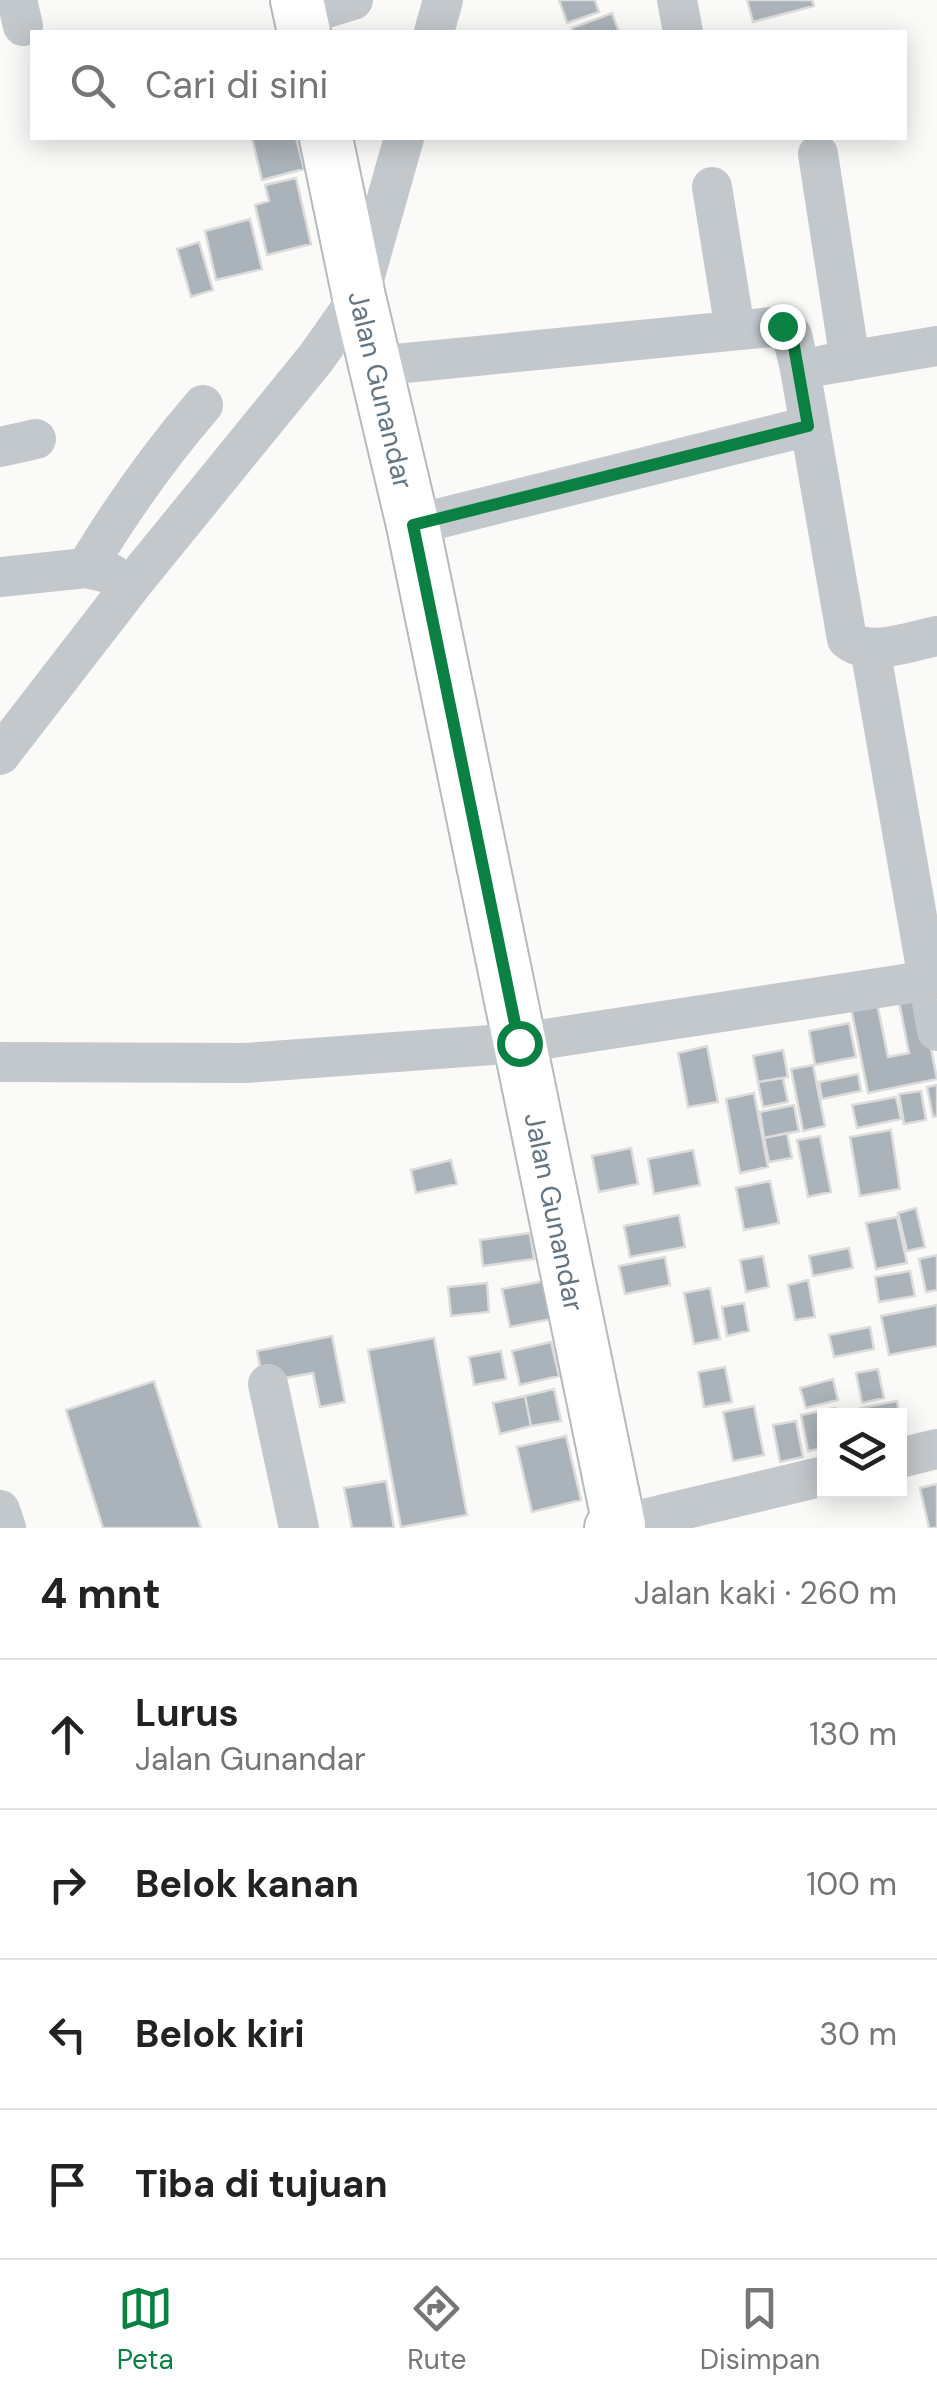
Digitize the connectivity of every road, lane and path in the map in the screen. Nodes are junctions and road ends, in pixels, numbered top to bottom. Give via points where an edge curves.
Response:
1 (353, 0) edge
2 (443, 0) edge
3 (676, 0) edge
4 (301, 16) edge
5 (435, 30) edge
6 (682, 30) edge
7 (326, 140) edge
8 (403, 140) edge
9 (818, 154) dead end
10 (712, 187) dead end
11 (359, 297) junction
12 (734, 330) junction
13 (937, 346) edge
14 (850, 361) junction
15 (375, 366) junction
16 (800, 369) junction
17 (204, 405) dead end
18 (808, 426) junction
19 (413, 525) junction
20 (86, 568) junction
21 (0, 577) edge
22 (136, 579) junction
23 (937, 636) edge
24 (870, 648) junction
25 (0, 754) edge
26 (933, 980) edge
27 (937, 1031) edge
28 (519, 1043) junction
29 (0, 1062) edge
30 (268, 1384) dead end
31 (937, 1448) edge
32 (907, 1456) edge
33 (817, 1478) edge
34 (0, 1510) edge
35 (616, 1527) edge
36 (6, 1528) edge
37 (299, 1528) edge

1 - 4 street
2 - 5 street
3 - 6 street
7 - 11 main road, Jalan Gunandar
8 - 11 street
9 - 14 street
10 - 12 street
11 - 15 main road, Jalan Gunandar
11 - 22 street
12 - 15 street
12 - 16 street via 782,326 792,335
13 - 14 street
14 - 16 street
15 - 19 main road, Jalan Gunandar
16 - 18 street
17 - 20 street via 124,504
18 - 19 street
18 - 24 street via 846,639
19 - 28 main road, Jalan Gunandar
20 - 21 street
20 - 22 street
22 - 25 street
23 - 24 street
24 - 26 street
26 - 27 street
26 - 28 street
28 - 29 street via 245,1063
28 - 35 main road, Jalan Gunandar
30 - 37 street
31 - 32 street
33 - 35 street
34 - 36 street

